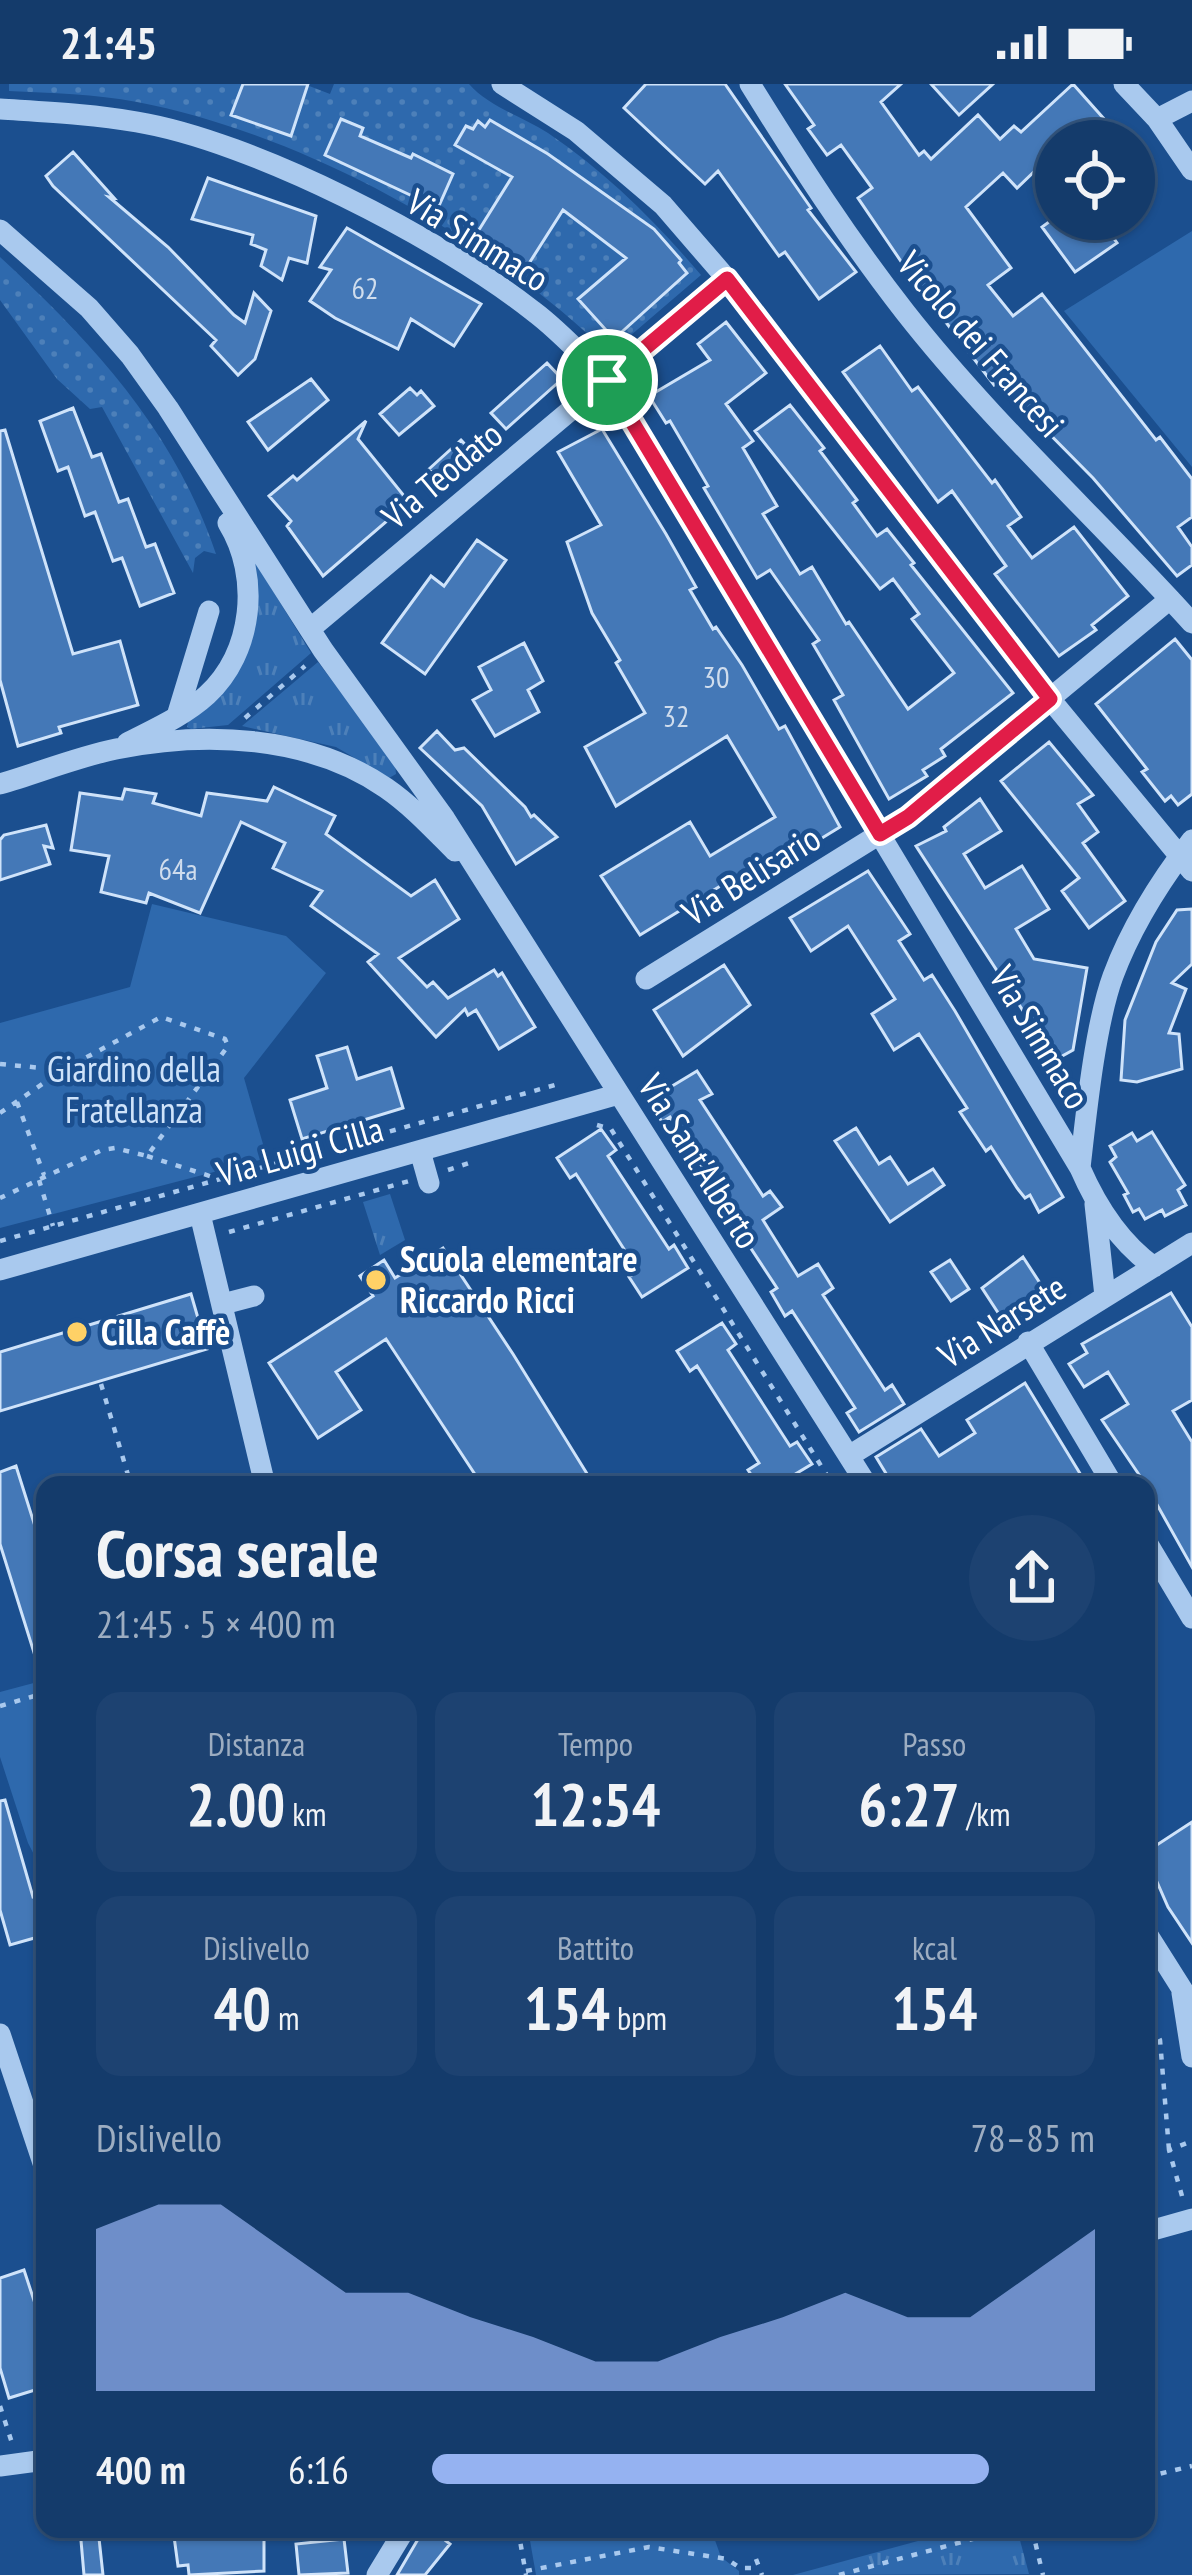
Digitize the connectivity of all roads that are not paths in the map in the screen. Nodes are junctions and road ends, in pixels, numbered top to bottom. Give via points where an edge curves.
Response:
1 (502, 84) edge
2 (750, 84) edge
3 (1124, 84) edge
4 (1192, 101) edge
5 (0, 109) edge
6 (1157, 118) junction
7 (1192, 170) edge
8 (0, 230) edge
9 (727, 279) junction
10 (607, 380) junction
11 (167, 408) junction
12 (1170, 599) junction
13 (209, 611) dead end
14 (1192, 623) edge
15 (310, 629) junction
16 (1050, 699) junction
17 (177, 717) junction
18 (116, 749) junction
19 (0, 784) edge
20 (880, 834) junction
21 (1188, 856) edge
22 (476, 874) junction
23 (646, 980) dead end
24 (619, 1094) junction
25 (420, 1151) junction
26 (1080, 1168) junction
27 (428, 1180) road end
28 (1095, 1203) junction
29 (200, 1214) junction
30 (1185, 1248) edge
31 (1154, 1267) junction
32 (0, 1270) edge
33 (1191, 1272) edge
34 (254, 1296) dead end
35 (1105, 1297) junction
36 (223, 1304) junction
37 (1028, 1342) junction
38 (849, 1456) junction
39 (263, 1476) edge
40 (861, 1476) edge
41 (1108, 1476) edge
42 (1155, 1556) edge
43 (1192, 1618) edge
44 (1155, 1946) edge
45 (1187, 1996) edge
46 (0, 2034) edge
47 (1192, 2057) edge
48 (36, 2142) edge
49 (1192, 2219) edge
50 (1155, 2229) edge
51 (400, 2538) edge
52 (377, 2575) edge

1 - 9 street via 576,131 663,205
2 - 12 street, Vicolo dei Francesi via 907,315
3 - 6 street
4 - 6 street
5 - 10 street, Via Simmaco via 142,122 320,187 455,256 535,312
6 - 7 street
8 - 11 street, Via Sant'Alberto via 73,292
9 - 10 street, Via Teodato
9 - 16 street
10 - 15 street, Via Teodato
10 - 20 street, Via Simmaco
11 - 15 street, Via Sant'Alberto
11 - 17 street, Via Sant'Alberto via 235,534 250,590 229,670
12 - 14 street, Vicolo dei Francesi
12 - 16 street, Via Belisario
13 - 17 street
15 - 22 street, Via Sant'Alberto
16 - 20 street, Via Belisario
16 - 21 street
17 - 18 street, Via Sant'Alberto
18 - 19 street, Via Sant'Alberto
18 - 22 street, Via Sant'Alberto via 223,737 344,766 385,787
20 - 23 street, Via Belisario
20 - 26 street, Via Simmaco
21 - 26 street via 1113,976
22 - 24 street, Via Sant'Alberto
24 - 25 street, Via Luigi Cilla
24 - 38 street, Via Sant'Alberto
25 - 27 street
25 - 29 street, Via Luigi Cilla
26 - 28 street, Via Simmaco
28 - 31 street, Via Simmaco
28 - 35 street, Via Simmaco
29 - 32 street, Via Luigi Cilla
29 - 36 street
30 - 31 street, Via Narsete
30 - 33 street
31 - 35 street, Via Narsete
34 - 36 street
35 - 37 street, Via Narsete
36 - 39 street
37 - 38 street, Via Narsete
37 - 41 street
38 - 40 street, Via Sant'Alberto
42 - 43 street
44 - 45 street
45 - 47 street
46 - 48 street
49 - 50 street
51 - 52 street

